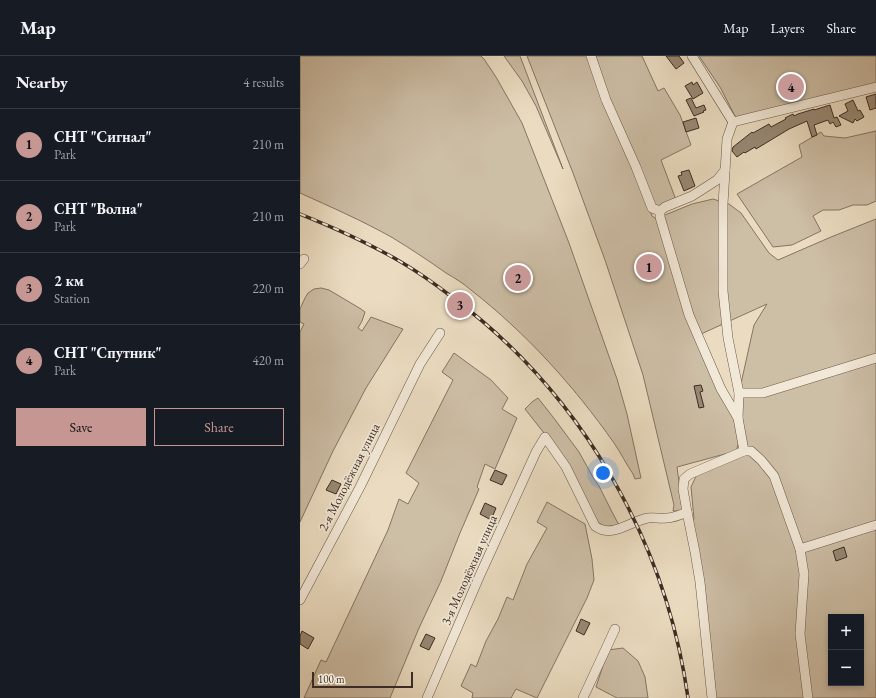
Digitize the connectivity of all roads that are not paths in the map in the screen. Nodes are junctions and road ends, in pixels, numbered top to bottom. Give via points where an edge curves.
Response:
1 (591, 56) edge
2 (692, 56) edge
3 (876, 87) edge
4 (733, 122) junction
5 (725, 170) junction
6 (660, 212) junction
7 (440, 333) dead end
8 (876, 358) edge
9 (739, 393) junction
10 (738, 418) junction
11 (744, 451) junction
12 (687, 512) junction
13 (876, 525) edge
14 (800, 549) junction
15 (300, 600) edge
16 (615, 629) dead end
17 (427, 698) edge
18 (583, 698) edge
19 (712, 698) edge
20 (808, 698) edge

1 - 6 street via 606,100 652,208
2 - 4 street
3 - 4 street
4 - 5 street via 727,139
5 - 6 street via 717,180
5 - 9 street via 722,204 723,291 728,338
6 - 10 street via 689,315 721,389
7 - 15 street, 2-я Молодёжная улица via 420,364 360,487
8 - 9 street via 763,393
9 - 10 street
10 - 11 street
11 - 12 street via 684,479
11 - 14 street via 751,451 762,460 774,476
12 - 17 street, 3-я Молодёжная улица via 672,518 648,518 614,531 600,530 595,526 566,467 545,437 480,575
12 - 19 street via 700,582
13 - 14 street
14 - 20 street via 804,574 800,634
16 - 18 street

